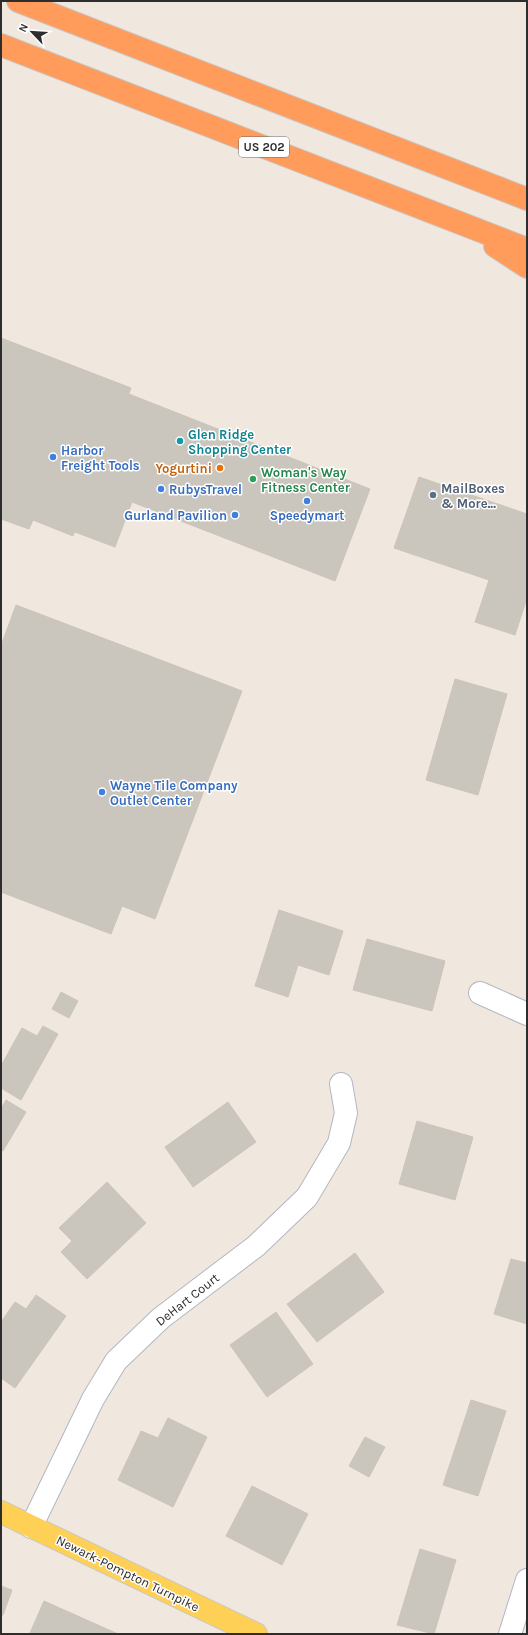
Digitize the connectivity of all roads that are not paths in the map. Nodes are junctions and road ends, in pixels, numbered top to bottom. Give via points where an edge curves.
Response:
1 (25, 2) edge
2 (1, 45) edge
3 (527, 199) edge
4 (463, 224) junction
5 (527, 249) edge
6 (527, 267) edge
7 (480, 993) dead end
8 (527, 1014) edge
9 (341, 1084) dead end
10 (1, 1512) edge
11 (31, 1527) junction
12 (527, 1580) edge
13 (256, 1634) edge
14 (510, 1634) edge

1 - 3 highway
2 - 4 highway, US 202
4 - 5 highway, US 202
4 - 6 highway
7 - 8 street
9 - 11 street, DeHart Court via 346,1113 339,1143 307,1197 256,1246 161,1318 116,1361 93,1399
10 - 11 main road, Newark-Pompton Turnpike
11 - 13 main road, Newark-Pompton Turnpike
12 - 14 street

